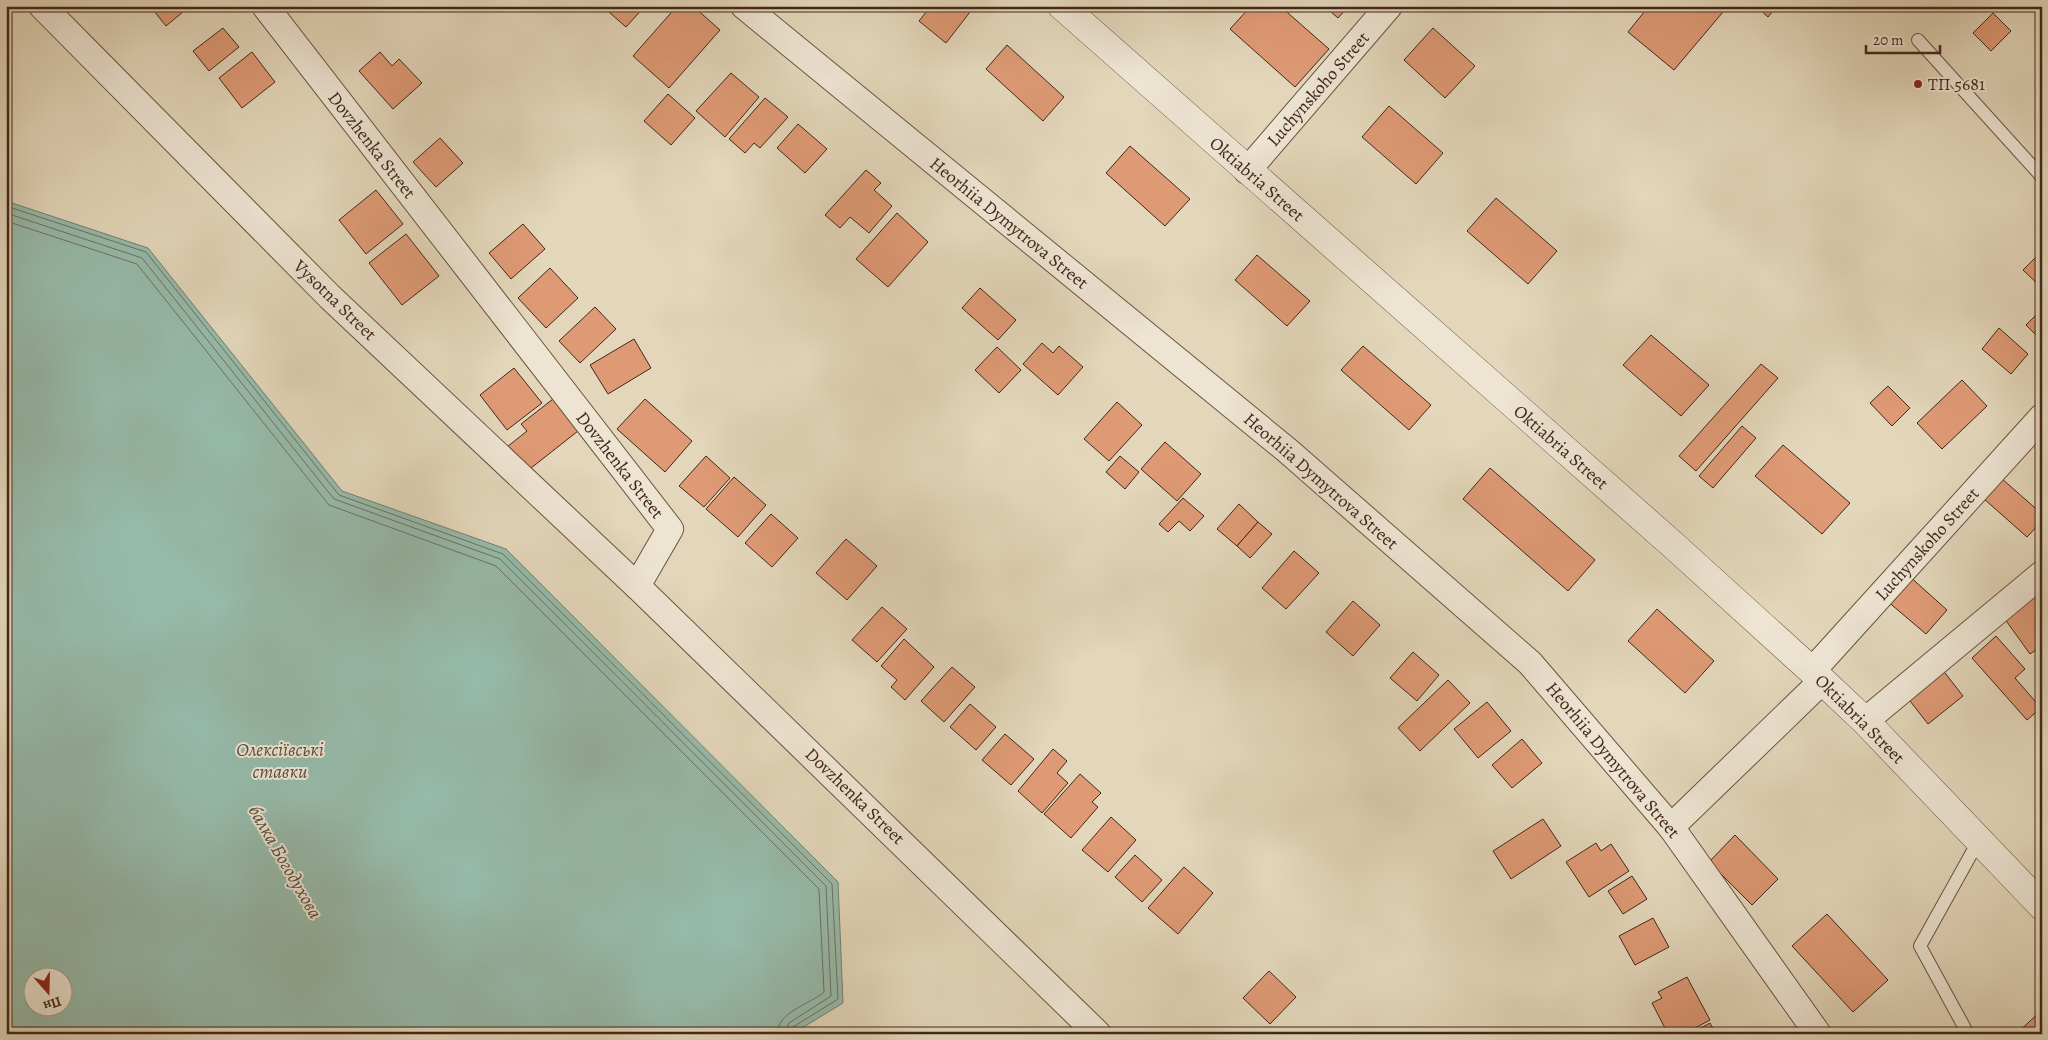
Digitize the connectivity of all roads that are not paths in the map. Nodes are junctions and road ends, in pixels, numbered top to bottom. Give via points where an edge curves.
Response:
1 (42, 6) edge
2 (265, 6) edge
3 (744, 6) edge
4 (1062, 6) edge
5 (1390, 6) edge
6 (1918, 40) dead end
7 (1247, 172) junction
8 (2042, 177) edge
9 (2042, 417) edge
10 (2042, 574) edge
11 (637, 586) junction
12 (1817, 676) junction
13 (1865, 721) junction
14 (1671, 827) junction
15 (1979, 840) junction
16 (2042, 906) edge
17 (1098, 1034) edge
18 (1818, 1034) edge
19 (1968, 1034) edge

1 - 11 street, Vysotna Street via 330,297
2 - 11 street, Dovzhenka Street via 670,530
3 - 14 street, Heorhiia Dymytrova Street via 1288,451 1530,663
4 - 7 street, Oktiabria Street
5 - 7 street, Luchynskoho Street
6 - 8 lane
7 - 12 street, Oktiabria Street via 1672,544
9 - 12 street, Luchynskoho Street
10 - 13 street
11 - 17 street, Dovzhenka Street
12 - 13 street, Oktiabria Street
12 - 14 street, Luchynskoho Street
13 - 15 street, Oktiabria Street
14 - 18 street, Heorhiia Dymytrova Street
15 - 16 street, Oktiabria Street
15 - 19 lane via 1920,946

